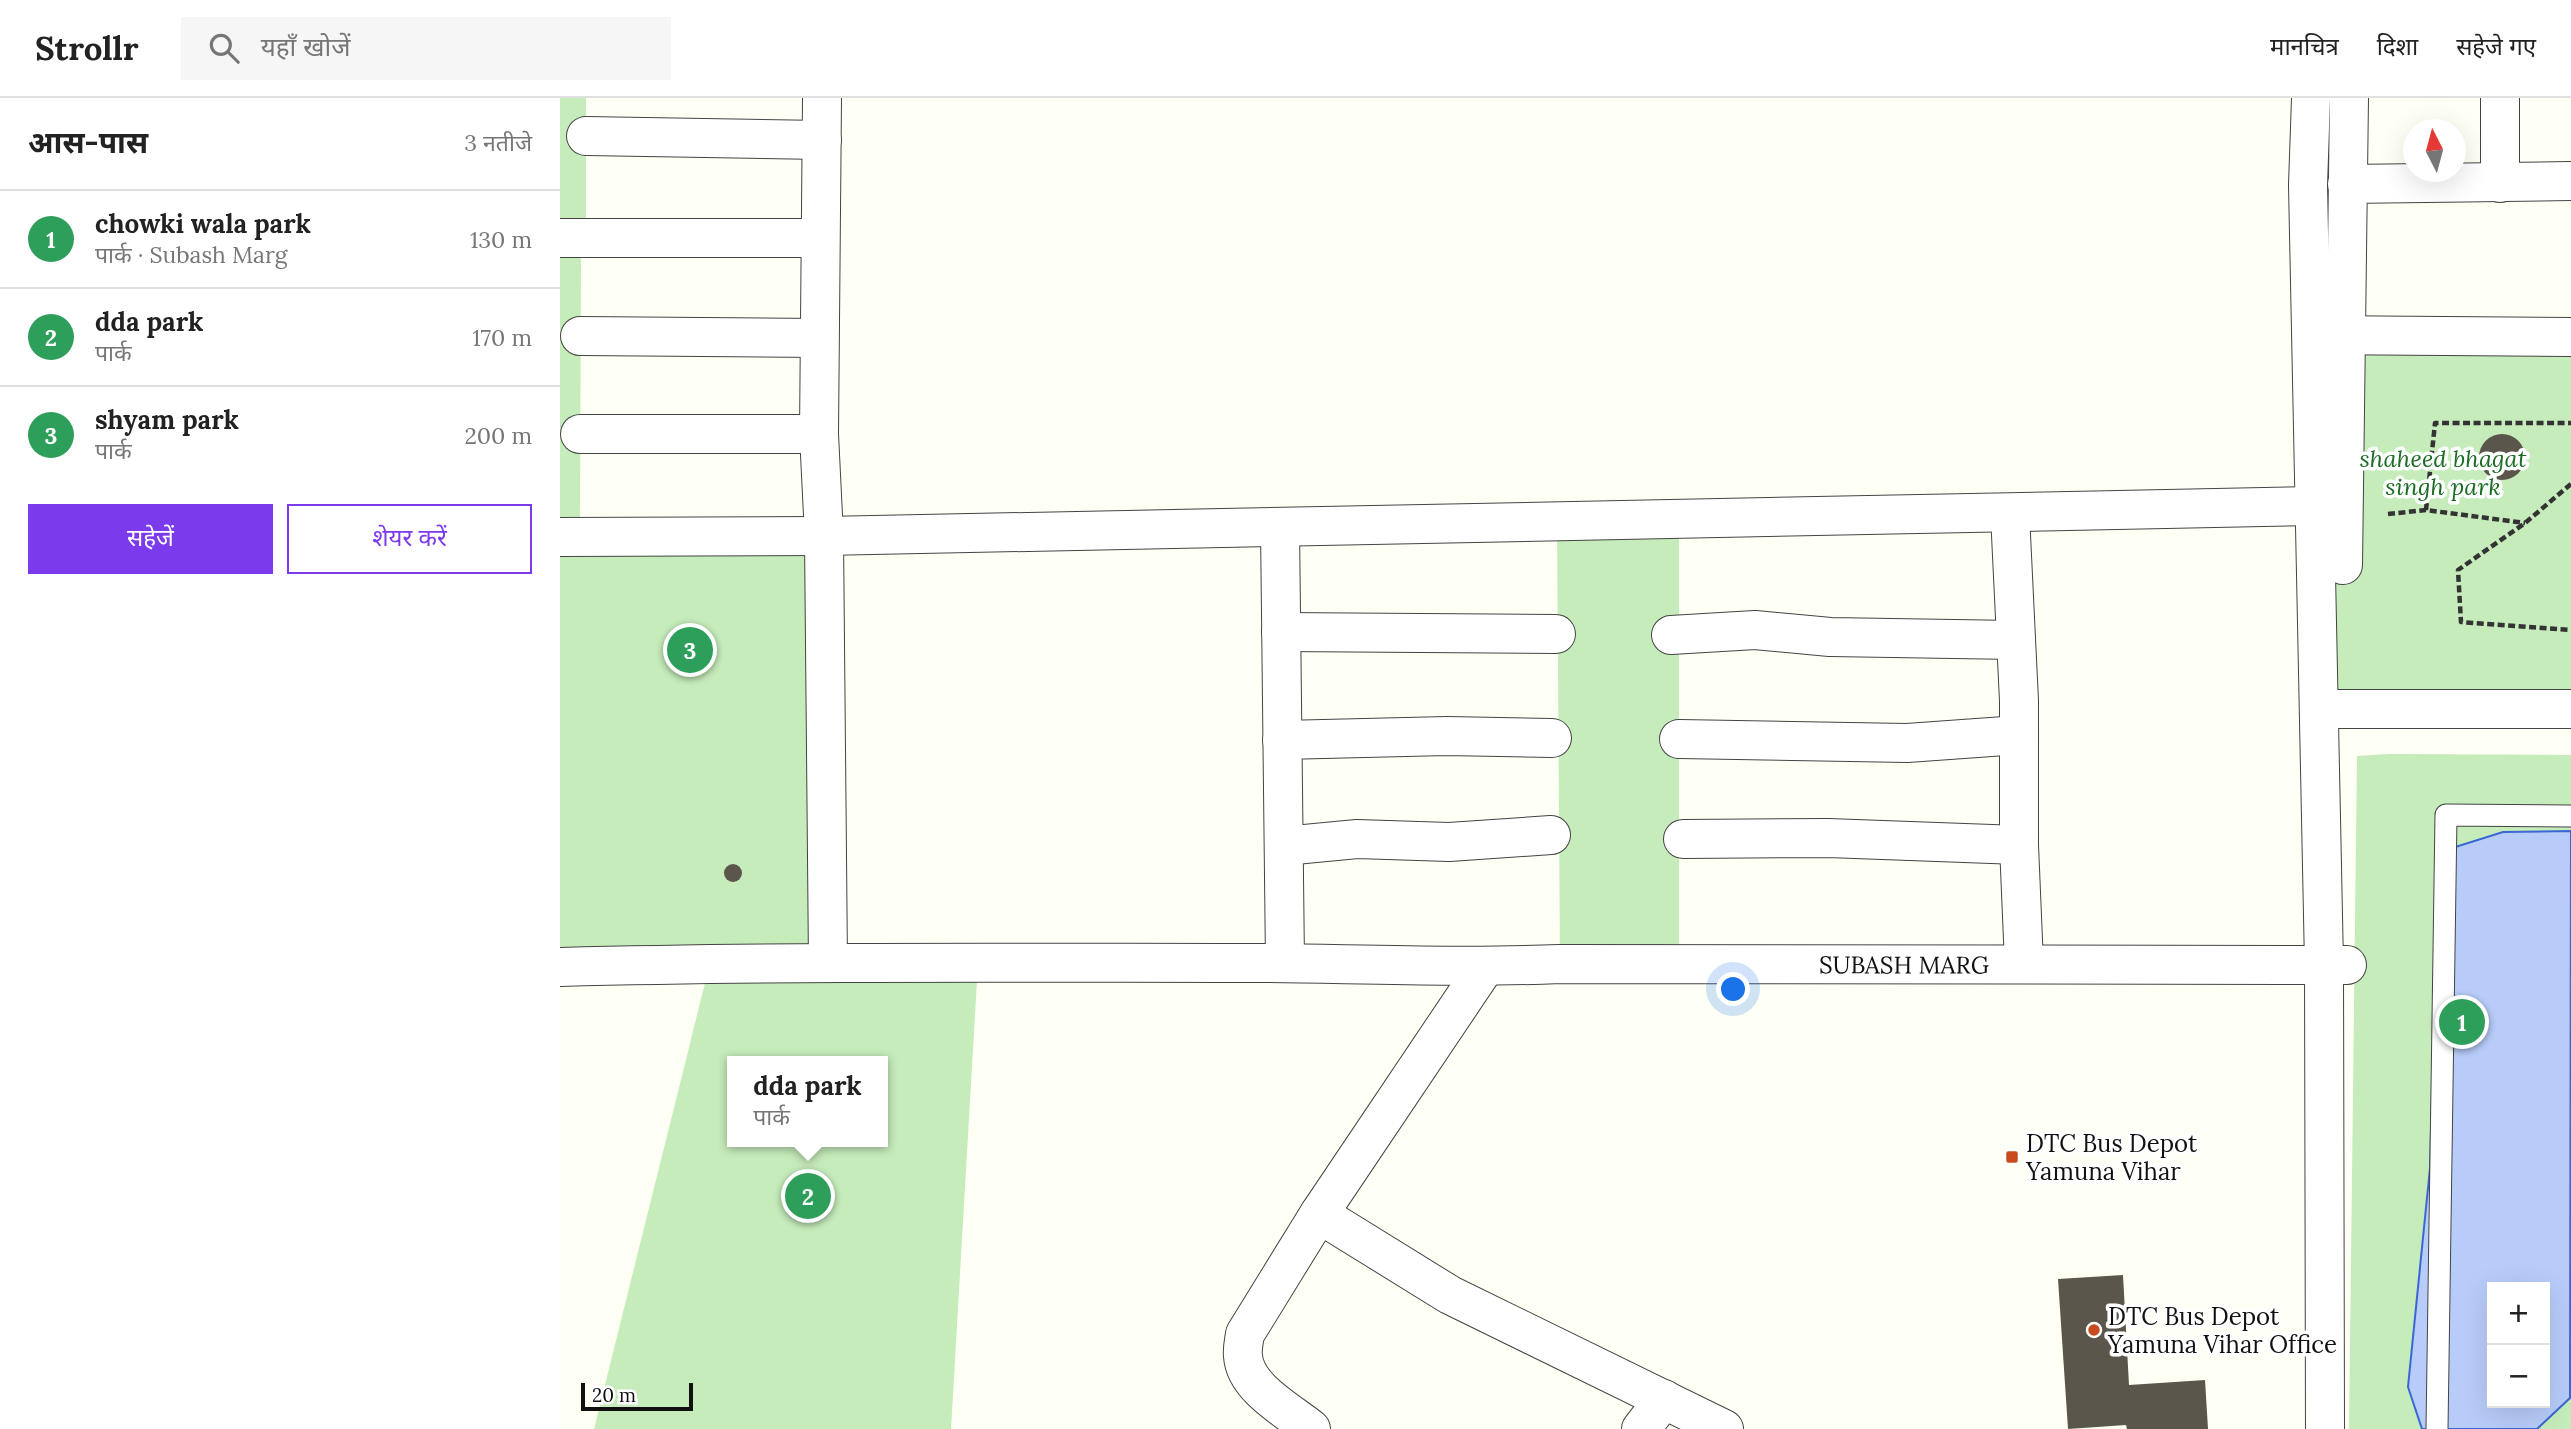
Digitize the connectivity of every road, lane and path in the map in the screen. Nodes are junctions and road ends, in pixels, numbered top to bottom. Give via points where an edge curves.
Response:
1 (822, 98) edge
2 (2311, 98) edge
3 (2349, 98) edge
4 (2500, 98) edge
5 (586, 136) dead end
6 (822, 140) junction
7 (2571, 181) edge
8 (2500, 183) junction
9 (2347, 184) junction
10 (560, 238) edge
11 (819, 238) junction
12 (2328, 335) junction
13 (580, 336) dead end
14 (2571, 337) edge
15 (819, 338) junction
16 (2571, 423) edge
17 (580, 434) dead end
18 (819, 434) junction
19 (2571, 484) edge
20 (2316, 506) junction
21 (2426, 510) junction
22 (2010, 514) junction
23 (2388, 514) dead end
24 (2525, 523) junction
25 (1280, 527) junction
26 (824, 536) junction
27 (560, 537) edge
28 (2571, 631) edge
29 (1281, 632) junction
30 (1556, 634) dead end
31 (1671, 635) dead end
32 (2016, 640) junction
33 (2329, 709) junction
34 (2571, 709) edge
35 (2019, 735) junction
36 (1552, 738) dead end
37 (1679, 739) dead end
38 (1282, 740) junction
39 (2571, 816) edge
40 (1551, 835) dead end
41 (1683, 839) dead end
42 (2019, 845) junction
43 (1284, 846) junction
44 (828, 963) junction
45 (1285, 964) junction
46 (2024, 964) junction
47 (2335, 964) junction
48 (560, 967) edge
49 (1485, 967) junction
50 (1320, 1214) junction
51 (1664, 1399) junction
52 (1311, 1429) edge
53 (1641, 1429) edge
54 (1724, 1429) edge
55 (2325, 1429) edge
56 (2346, 1429) edge
57 (2437, 1429) edge

1 - 6 street
2 - 12 street via 2308,186
3 - 9 street
4 - 8 street
5 - 6 street
6 - 11 street
7 - 8 street
8 - 9 street
9 - 12 street
10 - 11 street
11 - 15 street
12 - 14 street
12 - 20 street
12 - 33 street
13 - 15 street
15 - 18 street
16 - 21 path via 2435,424
17 - 18 street
18 - 26 street
19 - 24 path
20 - 22 street
20 - 33 street
21 - 23 path
21 - 24 path
22 - 25 street
22 - 32 street
24 - 28 path via 2458,569 2460,622
25 - 26 street
25 - 29 street
26 - 27 street
26 - 44 street
29 - 30 street
29 - 38 street
31 - 32 street via 1755,630 1830,637
32 - 35 street
33 - 34 street
33 - 47 street
35 - 37 street via 1907,743
35 - 42 street
36 - 38 street
38 - 43 street
39 - 57 lane via 2446,815
40 - 43 street via 1449,842 1357,839
41 - 42 street via 1828,838
42 - 46 street
43 - 45 street
44 - 45 street, SUBASH MARG
44 - 48 street, SUBASH MARG
45 - 49 street, SUBASH MARG
46 - 47 street, SUBASH MARG
46 - 49 street, SUBASH MARG
47 - 55 street
47 - 56 street
49 - 50 street
50 - 51 street via 1450,1296
50 - 52 street via 1245,1334 1242,1356 1258,1386
51 - 53 street
51 - 54 street

